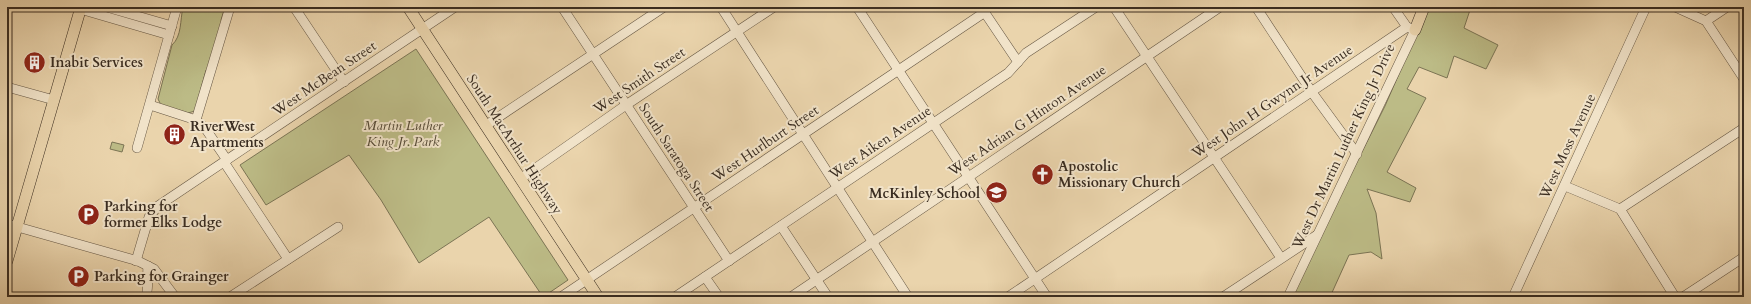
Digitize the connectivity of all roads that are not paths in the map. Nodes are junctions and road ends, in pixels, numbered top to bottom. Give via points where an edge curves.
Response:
1 (106, 7) edge
2 (177, 7) edge
3 (230, 7) edge
4 (294, 7) edge
5 (408, 7) edge
6 (455, 7) edge
7 (562, 7) edge
8 (664, 7) edge
9 (721, 7) edge
10 (774, 7) edge
11 (857, 7) edge
12 (1096, 7) edge
13 (1114, 7) edge
14 (1220, 7) edge
15 (1256, 7) edge
16 (1393, 7) edge
17 (1424, 7) edge
18 (1646, 7) edge
19 (1676, 7) edge
20 (1726, 7) edge
21 (81, 8) edge
22 (983, 10) edge
23 (1706, 21) junction
24 (1411, 28) junction
25 (422, 29) junction
26 (170, 30) junction
27 (737, 31) junction
28 (593, 54) junction
29 (1147, 56) junction
30 (1018, 62) junction
31 (898, 70) junction
32 (1744, 79) edge
33 (344, 82) junction
34 (7, 87) edge
35 (1311, 91) junction
36 (54, 100) junction
37 (150, 105) junction
38 (626, 105) junction
39 (196, 120) junction
40 (933, 124) junction
41 (485, 126) junction
42 (1744, 128) edge
43 (803, 134) junction
44 (137, 148) dead end
45 (1357, 154) junction
46 (1215, 156) junction
47 (225, 161) junction
48 (968, 176) junction
49 (520, 179) junction
50 (1565, 186) junction
51 (838, 188) junction
52 (693, 208) junction
53 (1620, 209) junction
54 (12, 226) edge
55 (781, 226) junction
56 (338, 227) dead end
57 (1317, 235) junction
58 (872, 241) junction
59 (1744, 257) edge
60 (1282, 258) junction
61 (288, 259) junction
62 (7, 261) edge
63 (136, 261) junction
64 (729, 261) junction
65 (148, 266) junction
66 (705, 277) junction
67 (1035, 279) junction
68 (587, 280) junction
69 (816, 280) junction
70 (146, 297) edge
71 (175, 297) edge
72 (230, 297) edge
73 (562, 297) edge
74 (598, 297) edge
75 (675, 297) edge
76 (719, 297) edge
77 (791, 297) edge
78 (828, 297) edge
79 (908, 297) edge
80 (1008, 297) edge
81 (1047, 297) edge
82 (1223, 297) edge
83 (1288, 297) edge
84 (1513, 297) edge
85 (1675, 297) edge
86 (1683, 297) edge

1 - 26 street
2 - 26 street
3 - 39 street
4 - 33 street
5 - 25 main road, South MacArthur Highway
6 - 25 street, West McBean Street
7 - 28 street, South Saratoga Street
8 - 28 street
9 - 27 street
10 - 27 street, West Smith Street
11 - 31 street
12 - 30 street, West Aiken Avenue via 1026,53
13 - 29 street
14 - 29 street, West Adrian G Hinton Avenue
15 - 35 street
16 - 24 street
17 - 24 main road, West Dr Martin Luther King Jr Drive
18 - 50 street, West Moss Avenue
19 - 23 street
20 - 23 street
21 - 26 street
21 - 36 main road
22 - 30 street
22 - 31 street, West Hurlburt Street
23 - 32 street
24 - 35 street, West John H Gwynn Jr Avenue
24 - 45 street, West Dr Martin Luther King Jr Drive
25 - 33 street, West McBean Street
25 - 41 main road, South MacArthur Highway
26 - 37 street
27 - 38 street, West Smith Street
27 - 43 street
28 - 38 street, South Saratoga Street
28 - 41 street
29 - 46 street
29 - 48 street, West Adrian G Hinton Avenue
30 - 40 street, West Aiken Avenue via 1008,73
31 - 40 street
31 - 43 street, West Hurlburt Street
33 - 47 street, West McBean Street
34 - 36 street
35 - 45 street
35 - 46 street, West John H Gwynn Jr Avenue
36 - 54 main road
37 - 39 street
37 - 44 street
38 - 49 street, West Smith Street
38 - 52 street, South Saratoga Street
39 - 47 street via 205,128
40 - 48 street
40 - 51 street, West Aiken Avenue
41 - 49 main road, South MacArthur Highway
42 - 53 street
43 - 51 street
43 - 52 street, West Hurlburt Street
45 - 57 street, West Dr Martin Luther King Jr Drive
46 - 60 street
46 - 67 street, West John H Gwynn Jr Avenue
47 - 61 street
47 - 63 street, West McBean Street via 158,206 149,217
48 - 58 street, West Adrian G Hinton Avenue
48 - 67 street
49 - 68 main road, South MacArthur Highway
50 - 53 street
50 - 84 street, West Moss Avenue
51 - 55 street, West Aiken Avenue
51 - 58 street
52 - 64 street, South Saratoga Street
52 - 68 street, West Hurlburt Street
53 - 85 street
54 - 62 main road
54 - 63 street
55 - 64 street, West Aiken Avenue
55 - 69 street
56 - 61 street
57 - 60 street
57 - 83 street, West Dr Martin Luther King Jr Drive
58 - 69 street, West Adrian G Hinton Avenue
58 - 79 street
59 - 86 street
60 - 82 street
61 - 72 street
63 - 65 street
64 - 66 street, West Aiken Avenue
65 - 70 street via 149,288
65 - 71 street via 158,273
66 - 75 street, West Aiken Avenue
66 - 76 street
67 - 80 street, West John H Gwynn Jr Avenue
67 - 81 street
68 - 73 street, West Hurlburt Street
68 - 74 main road, South MacArthur Highway
69 - 77 street, West Adrian G Hinton Avenue
69 - 78 street

